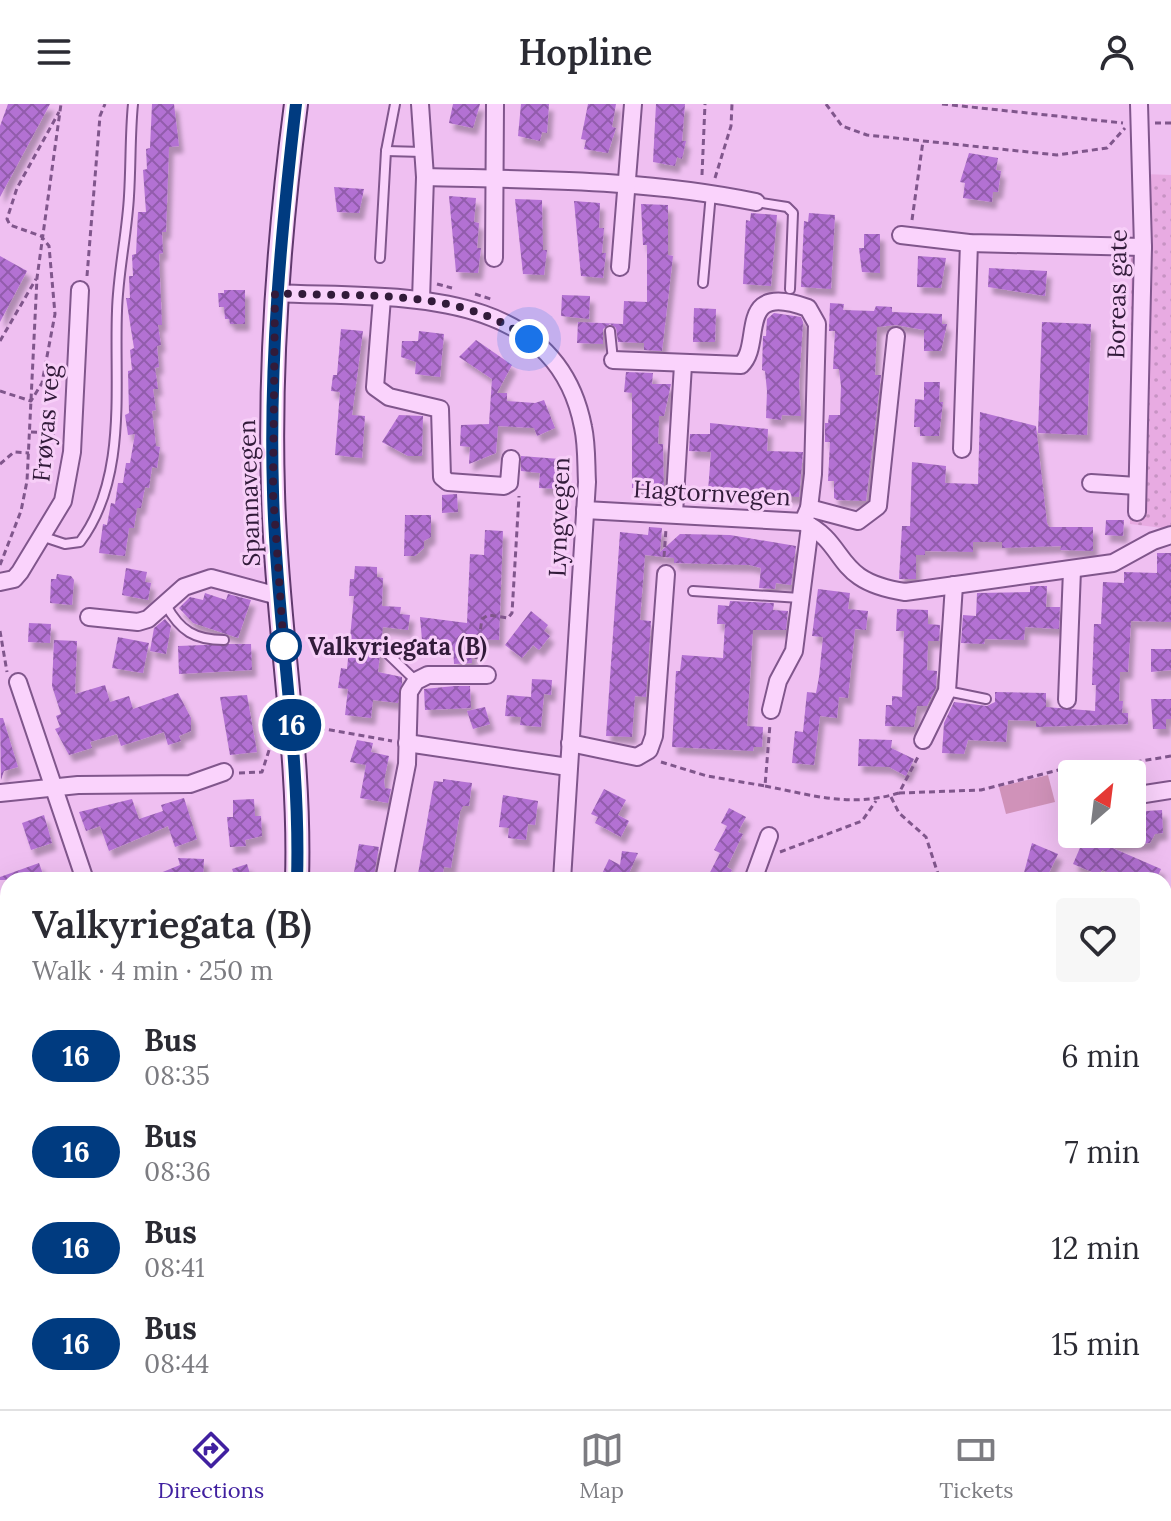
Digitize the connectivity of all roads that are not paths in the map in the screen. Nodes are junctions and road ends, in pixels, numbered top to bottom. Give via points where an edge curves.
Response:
1 (133, 104) edge
2 (296, 104) edge
3 (395, 104) edge
4 (420, 104) edge
5 (495, 104) edge
6 (633, 104) edge
7 (1139, 104) edge
8 (386, 151) junction
9 (423, 152) junction
10 (425, 177) junction
11 (492, 178) junction
12 (624, 182) junction
13 (706, 192) junction
14 (756, 202) joint
15 (906, 235) road end
16 (969, 243) junction
17 (1143, 247) junction
18 (380, 258) dead end
19 (494, 258) dead end
20 (620, 267) dead end
21 (703, 283) dead end
22 (790, 289) dead end
23 (80, 290) road end
24 (275, 293) junction
25 (382, 298) junction
26 (421, 300) junction
27 (610, 331) dead end
28 (896, 336) dead end
29 (613, 360) joint
30 (683, 365) junction
31 (962, 449) dead end
32 (511, 459) dead end
33 (1091, 483) dead end
34 (1137, 486) junction
35 (585, 510) junction
36 (1137, 512) dead end
37 (671, 513) junction
38 (807, 519) junction
39 (1171, 535) edge
40 (44, 537) junction
41 (1072, 570) junction
42 (666, 574) road end
43 (0, 582) edge
44 (954, 585) junction
45 (693, 591) dead end
46 (278, 596) junction
47 (801, 598) junction
48 (166, 605) junction
49 (89, 617) dead end
50 (224, 640) dead end
51 (387, 653) dead end
52 (481, 675) road end
53 (416, 681) junction
54 (18, 682) road end
55 (947, 691) junction
56 (986, 699) dead end
57 (1067, 700) dead end
58 (771, 710) road end
59 (923, 740) road end
60 (407, 743) junction
61 (570, 743) junction
62 (568, 767) junction
63 (224, 772) road end
64 (54, 789) junction
65 (1171, 790) edge
66 (0, 793) edge
67 (1146, 794) edge
68 (767, 842) road end
69 (82, 872) edge
70 (297, 872) edge
71 (385, 872) edge
72 (562, 872) edge
73 (756, 872) edge

1 - 40 lane via 111,462 101,502 80,542 65,544
2 - 24 main road, Spannavegen
3 - 8 lane
4 - 9 street
5 - 11 street
6 - 12 street
7 - 17 street, Boreas gate
8 - 9 lane
8 - 18 lane
9 - 10 street
10 - 11 street
10 - 26 street
11 - 12 street
11 - 19 street
12 - 13 street
12 - 20 street
13 - 14 street
13 - 21 lane
14 - 22 lane via 787,207 793,213
15 - 16 street
16 - 17 street
16 - 31 street
17 - 34 street, Boreas gate
23 - 40 street, Frøyas veg via 63,501
24 - 25 street, Lyngvegen
24 - 46 main road, Spannavegen via 272,413
25 - 26 street, Lyngvegen
25 - 32 street via 375,387 389,397 440,409 440,467 448,482 504,486 509,483
26 - 35 street, Lyngvegen via 486,313 548,357 576,401 583,427
27 - 29 lane
28 - 38 street via 878,506 858,521
29 - 30 street
30 - 37 street
30 - 38 street via 741,365 749,353 757,313 780,302 808,308 817,324
33 - 34 street
34 - 36 street, Boreas gate
35 - 37 street, Hagtornvegen
35 - 61 street, Lyngvegen
37 - 38 street, Hagtornvegen
38 - 44 street, Hagtornvegen via 858,579 880,589 905,592
38 - 47 street
39 - 41 street, Hagtornvegen via 1113,563
40 - 43 street, Frøyas veg via 14,579
41 - 44 street, Hagtornvegen
41 - 57 street
42 - 61 street via 649,750 637,757
44 - 55 street
45 - 47 lane
46 - 48 street via 211,578 184,587
46 - 70 main road, Spannavegen via 292,732
47 - 58 street via 794,651 778,681
48 - 49 street via 138,622
48 - 50 lane via 189,634
51 - 53 lane
52 - 53 street via 428,675
53 - 60 street via 409,692
54 - 64 street
55 - 56 lane
55 - 59 street
60 - 62 street
60 - 71 street
61 - 62 street, Lyngvegen
62 - 72 street, Lyngvegen
63 - 64 street via 190,784
64 - 66 street
64 - 69 street
65 - 67 street
68 - 73 street

